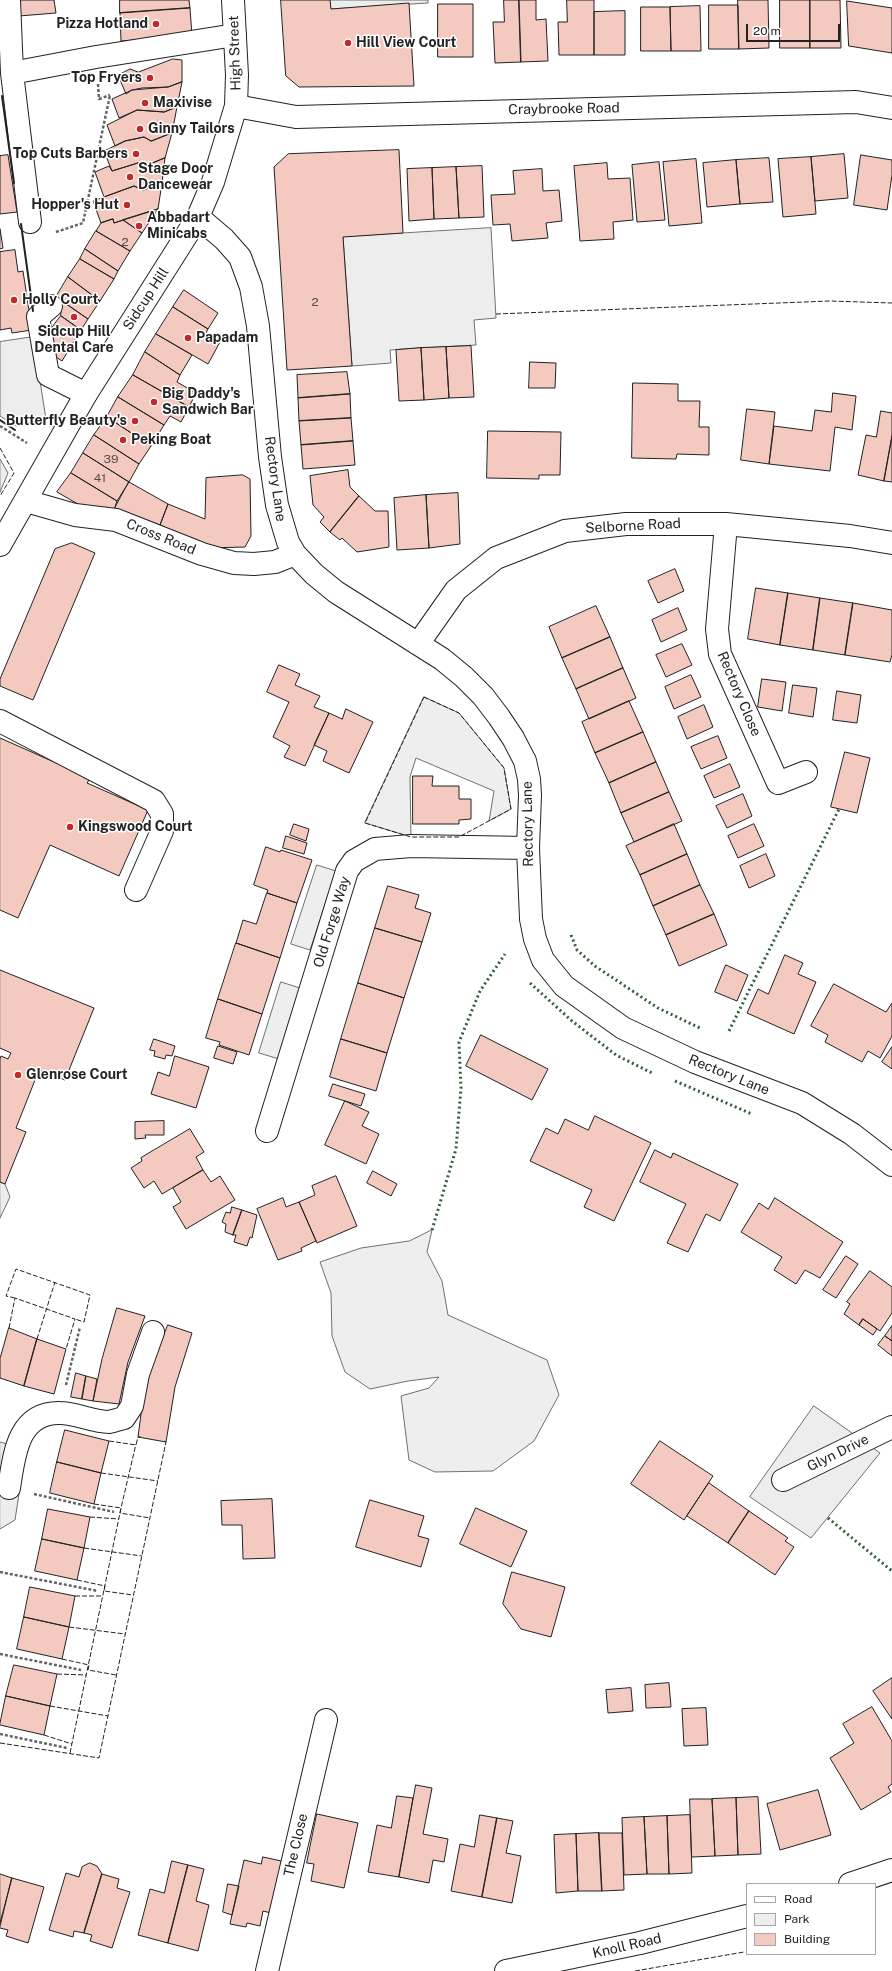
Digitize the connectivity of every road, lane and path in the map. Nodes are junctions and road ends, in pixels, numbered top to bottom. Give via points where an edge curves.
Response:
1 (9, 0) edge
2 (233, 0) edge
3 (235, 34) junction
4 (12, 73) junction
5 (99, 99) dead end
6 (236, 106) junction
7 (892, 108) edge
8 (198, 217) junction
9 (30, 222) dead end
10 (74, 226) dead end
11 (51, 306) dead end
12 (86, 394) junction
13 (26, 500) junction
14 (726, 524) junction
15 (892, 543) edge
16 (0, 545) edge
17 (295, 554) junction
18 (418, 644) junction
19 (0, 721) edge
20 (806, 772) dead end
21 (528, 848) junction
22 (136, 890) dead end
23 (267, 1131) dead end
24 (892, 1164) edge
25 (80, 1327) dead end
26 (153, 1332) dead end
27 (60, 1413) junction
28 (892, 1427) edge
29 (783, 1480) dead end
30 (10, 1489) edge
31 (114, 1512) dead end
32 (0, 1572) edge
33 (98, 1591) dead end
34 (0, 1654) edge
35 (81, 1670) dead end
36 (326, 1720) dead end
37 (0, 1734) edge
38 (67, 1748) dead end
39 (892, 1870) edge
40 (853, 1883) edge
41 (746, 1916) edge
42 (267, 1971) edge
43 (506, 1971) edge

1 - 4 street
2 - 3 street, High Street
3 - 4 street
3 - 6 street, High Street
4 - 9 street
5 - 10 path via 110,95 83,223
6 - 7 street, Craybrooke Road via 296,117 856,102
6 - 8 street, Sidcup Hill via 213,182
8 - 12 street, Sidcup Hill
8 - 17 street, Rectory Lane via 240,257 252,287 277,505 288,542
11 - 12 street via 38,317 48,375
12 - 13 street, Sidcup Hill
13 - 16 street, Sidcup Hill
13 - 17 street, Cross Road via 75,515 123,522 202,554 234,562 275,562
14 - 15 street, Selborne Road via 850,536
14 - 18 street, Selborne Road via 626,524 565,531 503,555 456,590
14 - 20 street, Rectory Close via 717,630 720,654 778,783
17 - 18 street, Rectory Lane via 336,592
18 - 21 street, Rectory Lane via 464,677 483,696 513,738 525,762 529,779
19 - 22 street via 154,801 162,814 162,831
21 - 23 street, Old Forge Way via 411,846 375,849 354,861 347,871
21 - 24 street, Rectory Lane via 531,919 535,939 543,960 564,986 623,1028 695,1062 802,1104 852,1134
25 - 27 path
26 - 27 street via 138,1374 132,1406 124,1418 108,1422
27 - 30 street via 41,1416 24,1429 15,1446
28 - 29 street, Glyn Drive
30 - 31 path
32 - 33 path
34 - 35 path
36 - 42 street, The Close
37 - 38 path
39 - 40 street
41 - 43 street, Knoll Road via 625,1947

